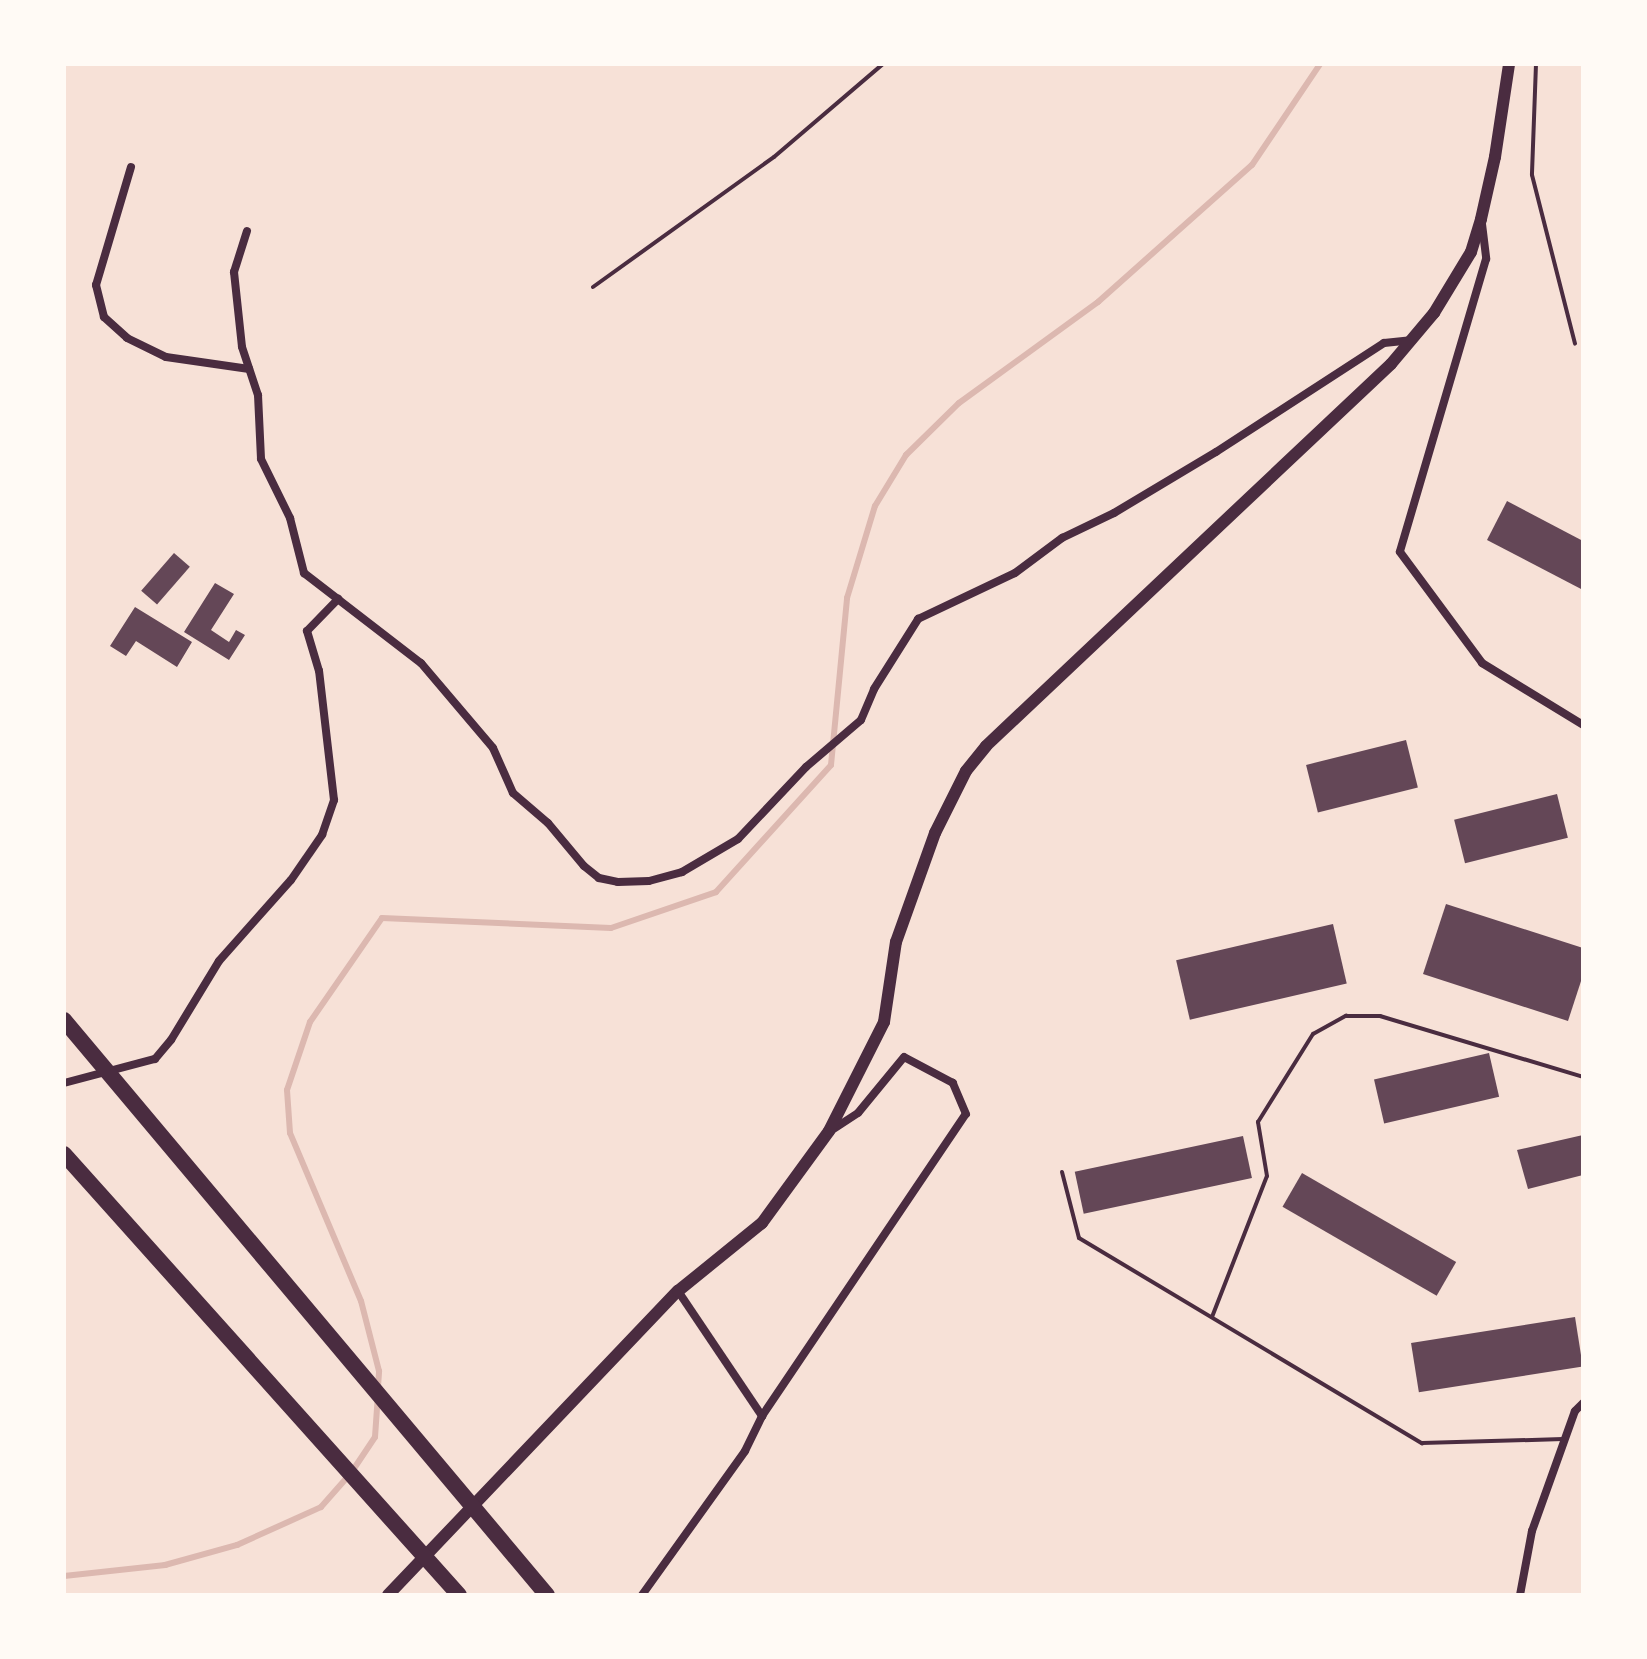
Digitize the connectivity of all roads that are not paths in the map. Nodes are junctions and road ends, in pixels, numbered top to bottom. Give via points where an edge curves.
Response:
1 (1509, 64) edge
2 (1536, 64) edge
3 (131, 167) dead end
4 (1481, 219) junction
5 (247, 231) dead end
6 (1413, 340) junction
7 (1575, 344) dead end
8 (249, 369) junction
9 (338, 599) junction
10 (1583, 725) edge
11 (64, 1020) edge
12 (1583, 1077) edge
13 (64, 1083) edge
14 (829, 1131) junction
15 (64, 1154) edge
16 (1062, 1172) dead end
17 (678, 1291) junction
18 (1212, 1317) junction
19 (1583, 1403) edge
20 (762, 1416) junction
21 (1565, 1439) junction
22 (388, 1595) edge
23 (459, 1595) edge
24 (547, 1595) edge
25 (642, 1595) edge
26 (1520, 1595) edge

1 - 4 main road
2 - 7 lane via 1532,175
3 - 8 street via 96,285 104,317 127,338 166,357
4 - 6 main road via 1455,281
4 - 10 street via 1486,259 1400,552 1482,663
5 - 8 street via 234,272
6 - 9 street via 1384,343 1216,452 1062,538 1015,573 918,619 861,720 738,839 682,872 649,881 599,878 584,866 548,823 513,793 493,748 421,663
6 - 14 main road via 1015,717 966,771 935,833 896,942 884,1022
8 - 9 street via 258,395 261,459 290,518 304,573
9 - 13 street via 307,631 319,671 334,800 322,835 291,880 219,961 155,1059
11 - 24 highway
12 - 18 lane via 1380,1016 1346,1016 1313,1034 1258,1122 1267,1176
14 - 17 main road via 762,1223
14 - 20 street via 858,1113 904,1057 953,1083 966,1114
15 - 23 highway
16 - 18 lane via 1079,1238
17 - 20 street
17 - 22 main road
18 - 21 lane via 1422,1443
19 - 21 street
20 - 25 street via 745,1451
21 - 26 street via 1532,1531

